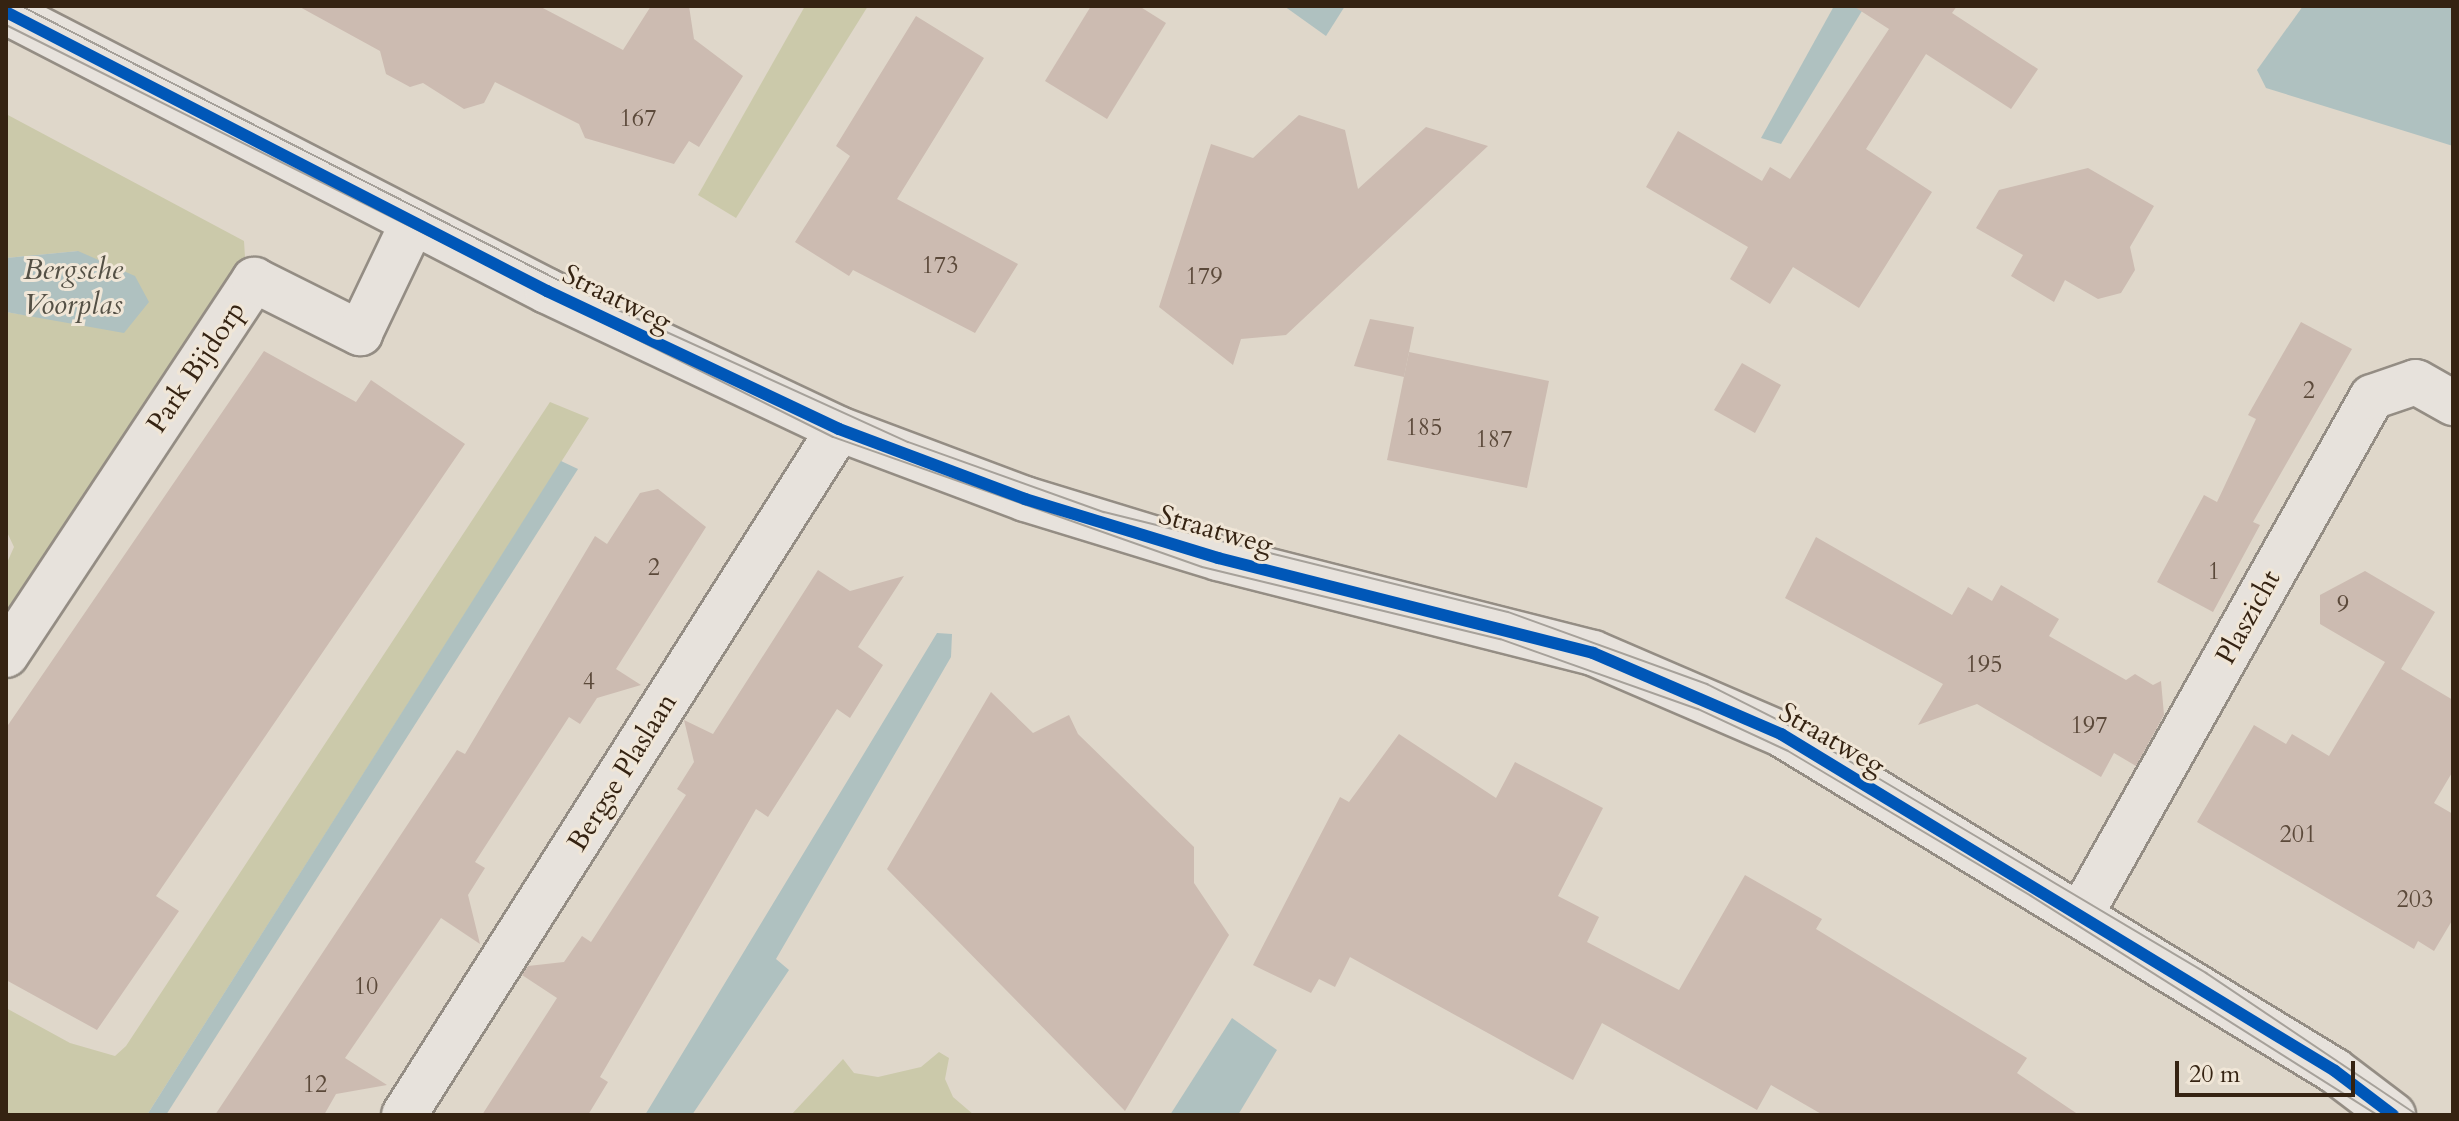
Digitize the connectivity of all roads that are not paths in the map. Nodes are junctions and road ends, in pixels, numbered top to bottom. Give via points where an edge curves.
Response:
1 (10, 6) edge
2 (6, 12) edge
3 (413, 222) junction
4 (2453, 403) edge
5 (839, 429) junction
6 (6, 655) edge
7 (2081, 914) junction
8 (404, 1115) edge
9 (2393, 1115) edge

1 - 2 street
2 - 3 street, Straatweg
3 - 5 street, Straatweg
3 - 6 street, Park Bijdorp via 360,333 254,280
4 - 7 street, Plaszicht via 2416,382 2372,397
5 - 7 street, Straatweg via 1025,499 1218,558 1593,653 1781,734
5 - 8 street, Bergse Plaslaan
7 - 9 street, Straatweg via 2335,1071

